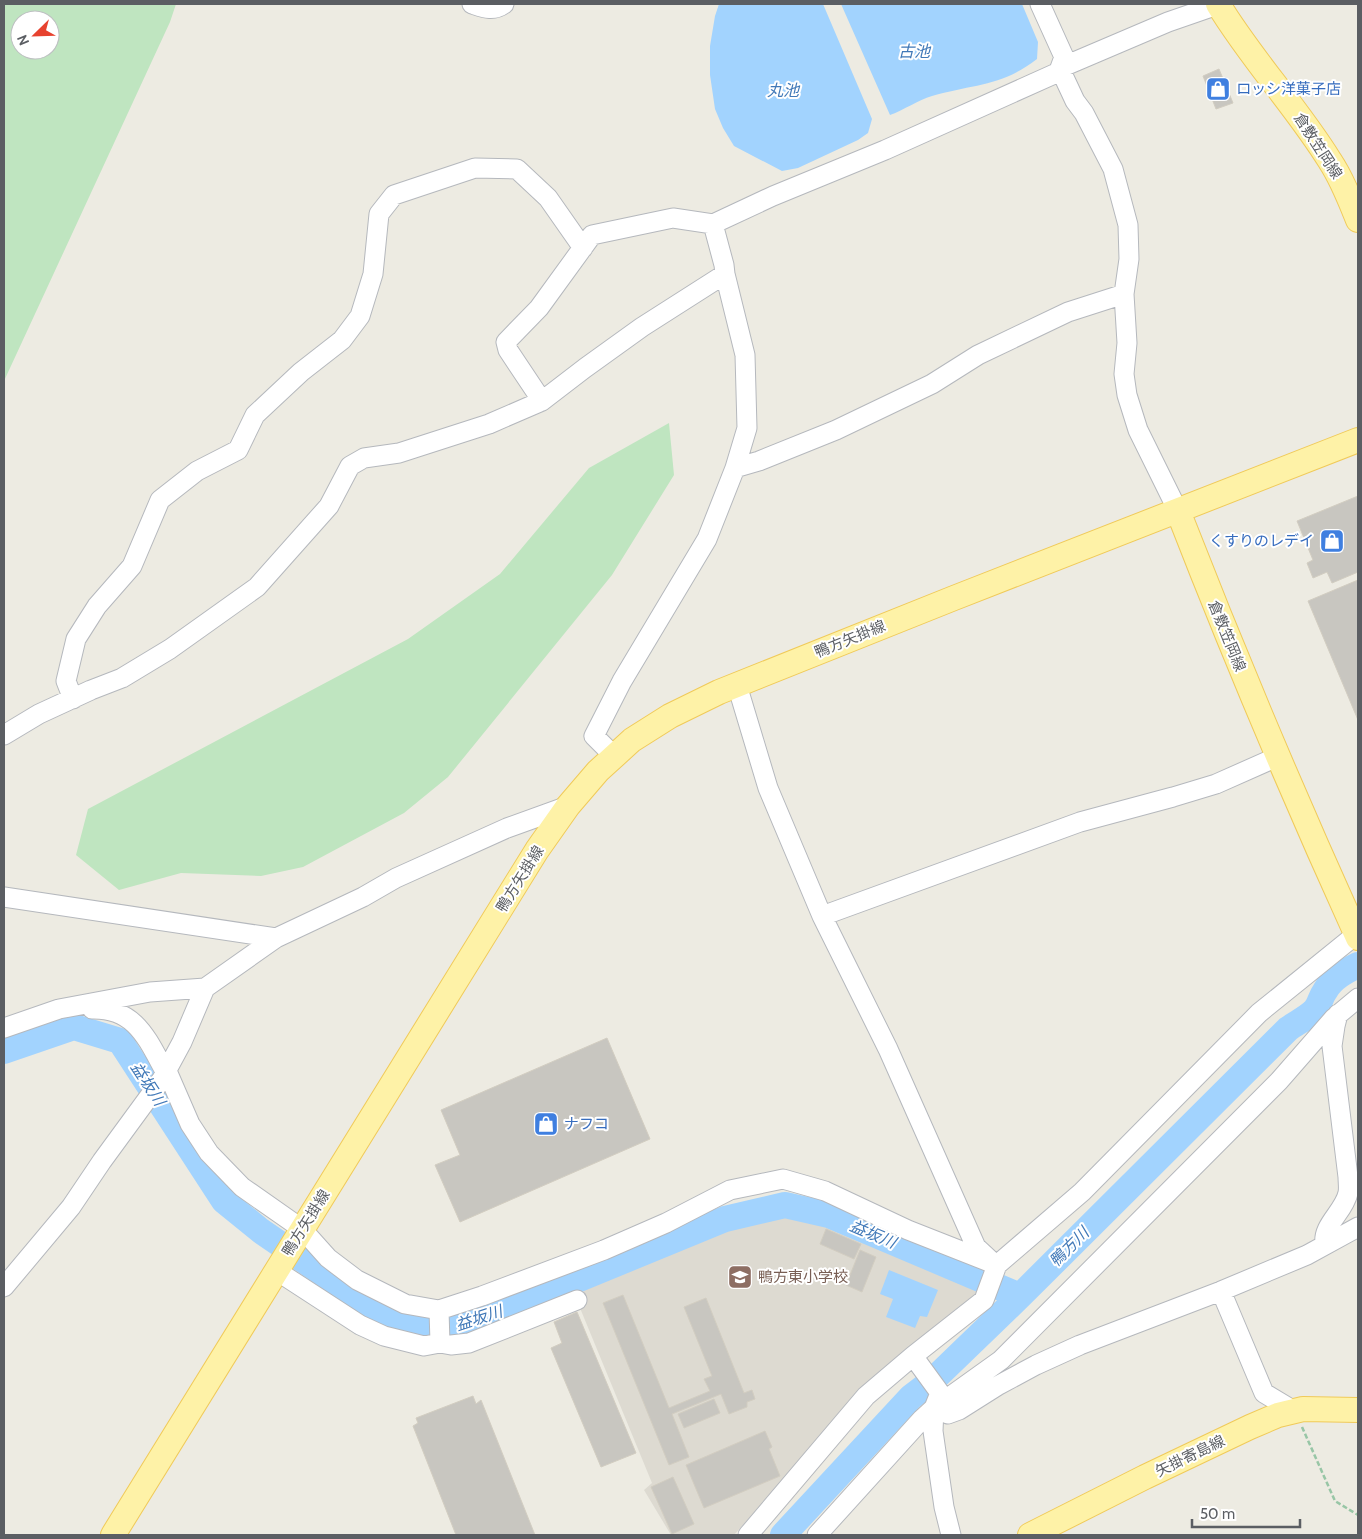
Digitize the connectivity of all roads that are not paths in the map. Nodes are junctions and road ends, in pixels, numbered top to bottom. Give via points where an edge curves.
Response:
1 (472, 4) edge
2 (504, 4) edge
3 (1040, 4) edge
4 (1219, 4) edge
5 (1060, 69) junction
6 (1358, 220) edge
7 (713, 224) junction
8 (583, 248) junction
9 (725, 274) junction
10 (1124, 294) junction
11 (542, 401) junction
12 (1358, 440) edge
13 (735, 468) junction
14 (1178, 511) junction
15 (736, 685) junction
16 (73, 699) junction
17 (4, 735) edge
18 (614, 756) junction
19 (1277, 757) junction
20 (568, 806) junction
21 (4, 897) edge
22 (822, 916) junction
23 (1358, 935) edge
24 (276, 938) junction
25 (205, 988) junction
26 (1358, 998) edge
27 (59, 1009) junction
28 (1338, 1014) junction
29 (4, 1028) edge
30 (165, 1074) junction
31 (1358, 1227) edge
32 (301, 1232) junction
33 (1325, 1244) junction
34 (280, 1265) junction
35 (996, 1266) junction
36 (4, 1286) edge
37 (1221, 1291) junction
38 (577, 1300) dead end
39 (439, 1310) junction
40 (440, 1344) junction
41 (915, 1360) junction
42 (937, 1400) junction
43 (1358, 1410) edge
44 (1294, 1411) junction
45 (114, 1535) edge
46 (748, 1535) edge
47 (817, 1535) edge
48 (951, 1535) edge
49 (1030, 1535) edge

1 - 2 street via 490,9
3 - 5 street via 1064,57
4 - 5 street via 1168,22
4 - 6 main road, 倉敷笠岡線 via 1332,163
5 - 7 street via 885,150
5 - 10 street via 1113,169 1128,225 1129,259
7 - 8 street via 673,218 592,235
7 - 9 street
8 - 11 street via 539,308 506,342
8 - 16 street via 548,198 517,168 475,168 394,195 379,214 373,274 360,316 342,340 301,372 255,415 238,450 197,472 160,500 132,566 97,606 76,639 66,681
9 - 11 street via 642,327
9 - 13 street via 745,355 747,428
10 - 13 street via 1068,312 978,355 923,389 836,430
10 - 14 street via 1127,395 1138,430
11 - 16 street via 489,424 398,453 364,458 350,466 329,506 257,588 122,678
12 - 14 main road
13 - 18 street via 707,539 622,682 594,736
14 - 15 main road, 鴨方矢掛線
14 - 19 main road, 倉敷笠岡線
15 - 18 main road, 鴨方矢掛線 via 670,716 632,740
15 - 22 street via 768,788
16 - 17 street
18 - 20 main road, 鴨方矢掛線
19 - 22 street via 1216,784 1080,822
19 - 23 main road, 倉敷笠岡線
20 - 24 street via 396,878
20 - 32 main road, 鴨方矢掛線 via 537,850
21 - 24 street
22 - 35 street via 888,1049 976,1247
23 - 35 street via 1259,1013 1082,1192
24 - 25 street
25 - 27 street via 150,992
25 - 30 street
26 - 28 street
27 - 29 street
27 - 30 street via 106,1008 126,1016 142,1030
28 - 33 street via 1332,1046 1348,1193 1326,1230
28 - 42 street via 1279,1081 1001,1360
30 - 32 street via 209,1153 242,1187
30 - 36 street via 71,1207
31 - 33 street
32 - 34 main road, 鴨方矢掛線
32 - 39 street via 357,1280 406,1304
33 - 37 street via 1307,1255
34 - 40 street via 360,1325 384,1336 424,1346
34 - 45 main road, 鴨方矢掛線
35 - 39 street via 825,1191 783,1179 730,1190 604,1250
35 - 41 street via 984,1300
37 - 42 street via 1080,1345 948,1414
37 - 44 street via 1264,1393
38 - 40 street via 469,1342 451,1346
39 - 40 street
41 - 42 street
41 - 46 street via 866,1396
42 - 47 street
42 - 48 street via 933,1431
43 - 44 main road, 矢掛寄島線
44 - 49 main road, 矢掛寄島線 via 1250,1426

